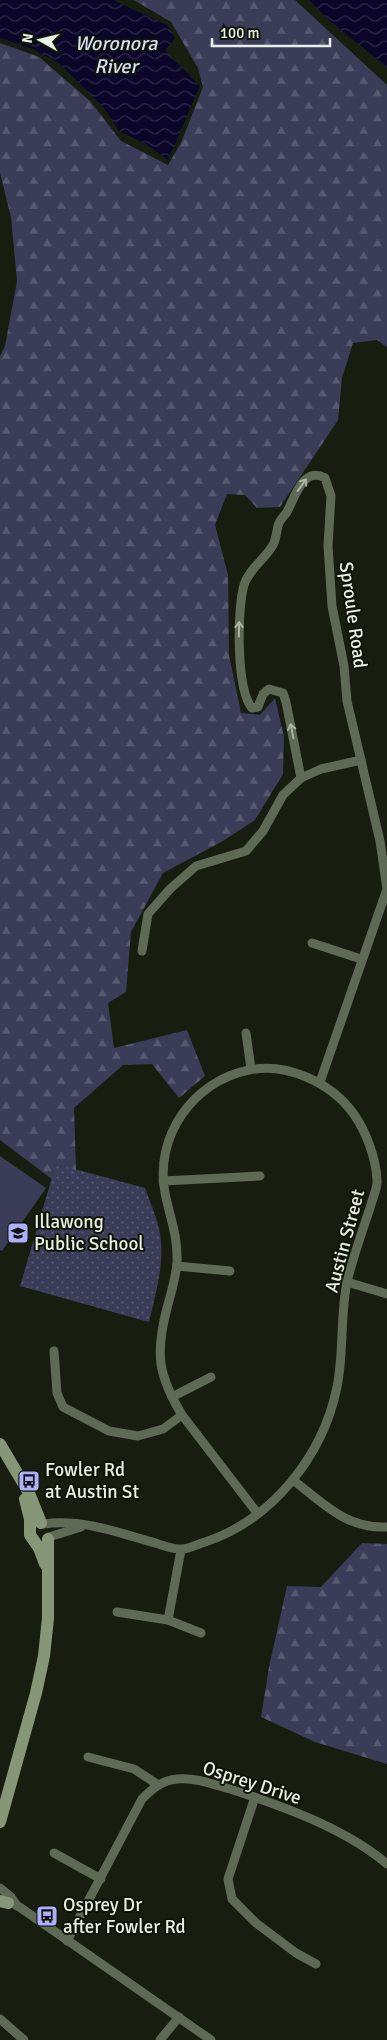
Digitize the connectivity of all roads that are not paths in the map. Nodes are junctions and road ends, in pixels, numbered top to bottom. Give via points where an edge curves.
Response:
1 (361, 760) junction
2 (301, 778) junction
3 (387, 890) edge
4 (312, 943) dead end
5 (142, 951) dead end
6 (361, 959) junction
7 (246, 1033) dead end
8 (251, 1069) junction
9 (320, 1082) junction
10 (260, 1176) dead end
11 (163, 1181) junction
12 (378, 1182) junction
13 (387, 1185) edge
14 (177, 1266) junction
15 (230, 1270) dead end
16 (347, 1282) junction
17 (387, 1294) edge
18 (54, 1351) dead end
19 (211, 1377) dead end
20 (172, 1398) junction
21 (182, 1415) junction
22 (0, 1444) edge
23 (293, 1480) junction
24 (23, 1484) junction
25 (258, 1514) junction
26 (43, 1524) junction
27 (86, 1526) junction
28 (387, 1527) edge
29 (32, 1536) junction
30 (48, 1538) junction
31 (181, 1550) junction
32 (47, 1568) junction
33 (117, 1612) dead end
34 (168, 1620) junction
35 (201, 1633) dead end
36 (88, 1757) dead end
37 (157, 1784) junction
38 (255, 1797) junction
39 (0, 1822) edge
40 (54, 1853) dead end
41 (387, 1864) edge
42 (101, 1880) junction
43 (0, 1888) edge
44 (6, 1902) edge
45 (68, 1941) junction
46 (316, 1964) dead end
47 (179, 2017) junction
48 (0, 2019) edge
49 (24, 2040) edge
50 (160, 2040) edge
51 (211, 2040) edge

1 - 2 street via 321,769
2 -> 1 street, Sproule Road via 283,693 269,689 263,694 258,707 252,708 248,703 239,648 241,601 247,577 272,545 280,521 300,487 314,474 325,478 331,496 328,546 332,606 347,701
1 - 3 street, Sproule Road via 380,841
2 - 5 street via 284,795 263,831 246,850 196,866 170,888 148,914
3 - 6 street, Sproule Road
4 - 6 street
6 - 9 street, Sproule Road
7 - 8 street
8 - 9 street, Austin Street via 284,1070
8 - 11 street, Austin Street via 220,1081 192,1100 172,1132 163,1165
9 - 12 street, Austin Street via 353,1114 369,1145
10 - 11 street
11 - 14 street, Austin Street via 174,1223
12 - 13 street
12 - 16 street, Austin Street
14 - 15 street
14 - 20 street, Austin Street via 160,1346 163,1379
16 - 17 street
16 - 23 street, Austin Street via 337,1387 315,1448
18 - 21 street via 57,1393 63,1406 109,1431 138,1436 163,1429
19 - 20 street
20 - 21 street, Austin Street
21 - 25 street, Austin Street
22 - 24 street
23 - 25 street, Austin Street
23 - 28 street via 341,1518 358,1525
24 - 26 street
24 - 29 street
25 - 31 street, Austin Street via 221,1537
26 - 27 street
26 - 29 street via 35,1524
26 - 30 street via 49,1530
27 - 30 street
27 - 31 street
29 - 30 street via 41,1543
29 - 32 street
30 - 32 street
31 - 34 street
32 - 39 street via 48,1618 43,1662
33 - 34 street
34 - 35 street
36 - 37 street via 134,1769
37 - 38 street, Osprey Drive via 177,1779 202,1781
37 - 42 street via 142,1799
38 - 41 street, Osprey Drive via 338,1832
38 - 46 street via 228,1879 232,1899 256,1923
40 - 42 street
42 - 45 street
43 - 44 street via 11,1897
44 - 45 street
45 - 47 street
47 - 50 street
47 - 51 street
48 - 49 street

